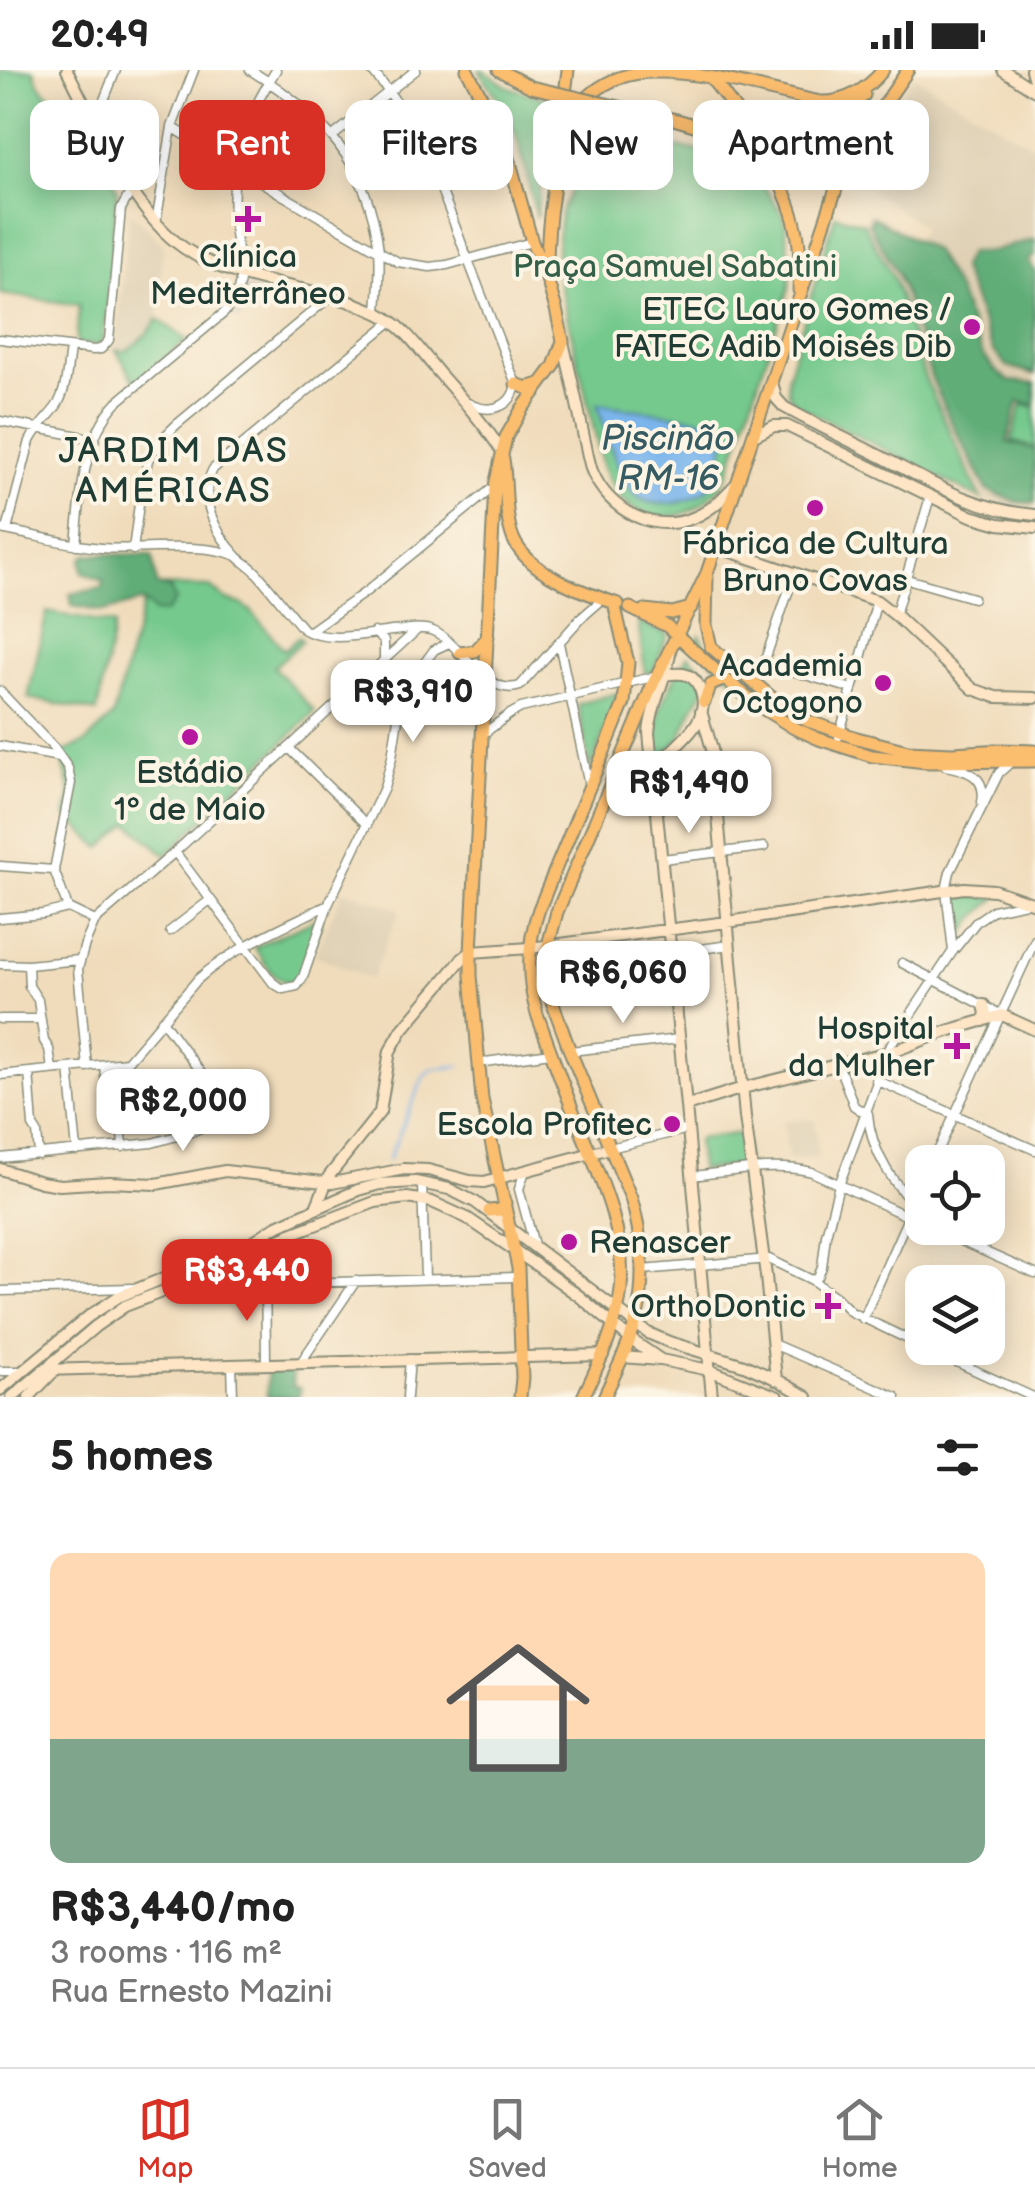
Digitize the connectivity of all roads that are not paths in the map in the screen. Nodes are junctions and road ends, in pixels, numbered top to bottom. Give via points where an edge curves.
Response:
1 (67, 70) edge
2 (116, 70) edge
3 (194, 70) edge
4 (250, 70) edge
5 (276, 70) edge
6 (371, 70) edge
7 (416, 70) edge
8 (467, 70) edge
9 (499, 70) edge
10 (568, 70) edge
11 (684, 70) edge
12 (908, 70) edge
13 (1004, 70) edge
14 (1031, 70) edge
15 (708, 74) edge
16 (880, 75) edge
17 (269, 82) junction
18 (1035, 88) edge
19 (390, 91) junction
20 (83, 100) edge
21 (104, 100) edge
22 (260, 100) edge
23 (564, 100) edge
24 (585, 100) edge
25 (727, 100) edge
26 (860, 100) edge
27 (693, 125) edge
28 (172, 127) junction
29 (179, 131) edge
30 (333, 136) junction
31 (235, 190) edge
32 (275, 190) edge
33 (553, 190) edge
34 (782, 190) edge
35 (131, 191) joint
36 (156, 223) junction
37 (532, 242) junction
38 (380, 254) junction
39 (468, 260) junction
40 (242, 274) junction
41 (547, 279) junction
42 (331, 296) junction
43 (797, 304) junction
44 (377, 312) junction
45 (392, 321) junction
46 (0, 340) edge
47 (562, 340) junction
48 (70, 349) junction
49 (542, 382) junction
50 (772, 382) junction
51 (516, 384) junction
52 (468, 403) junction
53 (0, 421) edge
54 (37, 428) junction
55 (754, 436) junction
56 (95, 439) junction
57 (501, 450) junction
58 (846, 454) junction
59 (885, 459) junction
60 (888, 476) junction
61 (927, 481) junction
62 (739, 482) junction
63 (495, 486) junction
64 (930, 497) junction
65 (1035, 515) edge
66 (1035, 528) edge
67 (4, 530) edge
68 (226, 540) junction
69 (76, 545) junction
70 (717, 547) junction
71 (134, 550) junction
72 (221, 550) junction
73 (238, 557) junction
74 (707, 572) junction
75 (795, 572) junction
76 (907, 579) junction
77 (973, 598) dead end
78 (608, 601) junction
79 (878, 601) junction
80 (630, 608) junction
81 (691, 608) junction
82 (895, 615) junction
83 (418, 629) junction
84 (308, 632) junction
85 (374, 632) junction
86 (437, 632) junction
87 (677, 636) junction
88 (488, 638) junction
89 (450, 643) junction
90 (559, 643) junction
91 (434, 650) junction
92 (460, 654) junction
93 (384, 660) junction
94 (662, 675) junction
95 (485, 677) junction
96 (725, 679) junction
97 (499, 684) junction
98 (628, 685) junction
99 (852, 689) junction
100 (0, 691) edge
101 (570, 697) junction
102 (1035, 698) edge
103 (484, 699) junction
104 (702, 706) junction
105 (483, 734) junction
106 (838, 739) junction
107 (0, 746) edge
108 (289, 748) junction
109 (1035, 751) edge
110 (62, 758) junction
111 (1015, 760) junction
112 (1035, 761) edge
113 (926, 762) junction
114 (653, 768) junction
115 (590, 789) junction
116 (980, 810) junction
117 (366, 826) junction
118 (764, 847) dead end
119 (175, 852) junction
120 (721, 852) junction
121 (662, 858) junction
122 (0, 866) edge
123 (54, 870) junction
124 (946, 890) junction
125 (210, 900) junction
126 (1033, 904) edge
127 (328, 905) junction
128 (68, 908) junction
129 (0, 918) edge
130 (95, 921) junction
131 (727, 922) junction
132 (670, 929) junction
133 (170, 931) dead end
134 (1035, 940) edge
135 (730, 945) junction
136 (246, 946) junction
137 (548, 946) junction
138 (530, 948) junction
139 (952, 951) junction
140 (471, 952) junction
141 (672, 953) junction
142 (80, 960) junction
143 (902, 963) dead end
144 (0, 964) edge
145 (28, 965) junction
146 (934, 979) junction
147 (984, 1006) junction
148 (1002, 1015) junction
149 (0, 1019) edge
150 (40, 1019) junction
151 (162, 1020) junction
152 (983, 1021) junction
153 (902, 1029) junction
154 (1035, 1030) edge
155 (680, 1039) junction
156 (910, 1045) junction
157 (570, 1051) junction
158 (551, 1052) junction
159 (886, 1052) junction
160 (478, 1063) junction
161 (838, 1063) junction
162 (104, 1065) junction
163 (87, 1067) junction
164 (69, 1068) junction
165 (52, 1070) junction
166 (29, 1072) junction
167 (0, 1075) edge
168 (876, 1080) junction
169 (743, 1088) junction
170 (686, 1106) junction
171 (868, 1110) junction
172 (956, 1114) junction
173 (688, 1129) junction
174 (941, 1145) edge
175 (123, 1147) junction
176 (610, 1148) junction
177 (1035, 1150) edge
178 (77, 1151) junction
179 (590, 1154) junction
180 (36, 1155) junction
181 (0, 1158) edge
182 (0, 1169) edge
183 (422, 1170) junction
184 (751, 1170) junction
185 (33, 1172) junction
186 (525, 1172) junction
187 (692, 1176) junction
188 (500, 1178) junction
189 (325, 1183) junction
190 (422, 1183) junction
191 (839, 1184) junction
192 (905, 1194) edge
193 (422, 1199) junction
194 (506, 1203) junction
195 (905, 1207) edge
196 (316, 1208) junction
197 (894, 1209) junction
198 (490, 1211) junction
199 (905, 1215) edge
200 (905, 1224) edge
201 (511, 1228) junction
202 (971, 1245) edge
203 (534, 1246) junction
204 (265, 1248) junction
205 (516, 1252) junction
206 (763, 1259) junction
207 (699, 1265) junction
208 (641, 1270) junction
209 (1035, 1274) edge
210 (518, 1277) junction
211 (425, 1278) junction
212 (812, 1280) junction
213 (356, 1281) junction
214 (265, 1284) junction
215 (103, 1288) junction
216 (138, 1288) junction
217 (169, 1288) junction
218 (0, 1291) edge
219 (108, 1303) junction
220 (618, 1310) junction
221 (863, 1318) junction
222 (635, 1324) junction
223 (614, 1325) junction
224 (905, 1338) edge
225 (630, 1339) junction
226 (774, 1344) junction
227 (707, 1352) junction
228 (603, 1354) junction
229 (64, 1355) junction
230 (521, 1356) junction
231 (622, 1358) junction
232 (410, 1360) junction
233 (661, 1360) junction
234 (301, 1362) junction
235 (266, 1363) junction
236 (232, 1364) junction
237 (964, 1365) edge
238 (56, 1369) junction
239 (709, 1370) junction
240 (0, 1372) edge
241 (32, 1373) junction
242 (776, 1379) junction
243 (2, 1388) edge
244 (12, 1397) edge
245 (30, 1397) edge
246 (233, 1397) edge
247 (407, 1397) edge
248 (520, 1397) edge
249 (583, 1397) edge
250 (604, 1397) edge
251 (712, 1397) edge
252 (778, 1397) edge
253 (807, 1397) edge
254 (896, 1397) edge
255 (1034, 1397) edge

1 - 20 street
2 - 21 street
3 - 28 street
4 - 17 street
5 - 17 street
6 - 19 street
7 - 19 street
8 - 37 main road via 503,136
9 - 27 main road, bridge via 531,87
10 - 23 main road
11 - 15 main road
12 - 43 main road via 848,158
13 - 18 street
14 - 18 street
15 - 16 main road via 830,103
15 - 24 main road via 624,76
15 - 25 main road
16 - 26 main road
17 - 22 street
17 - 30 street
19 - 30 street
19 - 39 street via 430,162
28 - 29 street
28 - 36 street
30 - 38 street via 364,189
31 - 40 street
32 - 38 street
33 - 41 main road
34 - 43 main road via 795,222
35 - 36 street
35 - 48 street via 122,209 109,340 101,349
36 - 40 street via 182,247
37 - 39 street
37 - 41 main road
38 - 39 street via 413,266
38 - 44 street
39 - 51 street
40 - 42 street
40 - 56 street via 230,306 118,402
41 - 47 main road
42 - 44 street
42 - 71 street via 160,440 145,468
43 - 50 main road
44 - 45 street
45 - 52 street
45 - 68 street via 213,470 206,499
46 - 48 street
47 - 49 main road
47 - 62 street via 592,469 620,508 640,519 680,522 699,516
48 - 54 street via 60,400
49 - 51 main road
49 - 57 main road
50 - 55 main road
50 - 59 street via 784,407
51 - 52 street via 506,404 480,409
52 - 57 street
53 - 54 street
54 - 56 street
54 - 67 street
55 - 58 street via 784,425
55 - 62 main road
56 - 69 street
57 - 63 main road
57 - 78 main road via 517,545 552,576
58 - 59 street via 882,466
58 - 60 street
59 - 61 street
60 - 61 street via 894,470
60 - 64 street
61 - 65 street via 972,502
62 - 70 main road
63 - 84 street
63 - 88 main road
64 - 66 street via 984,520
64 - 76 street
67 - 69 street
68 - 72 street
68 - 73 street
69 - 71 street
70 - 74 main road
70 - 75 street
71 - 72 street
72 - 73 street
73 - 84 street
74 - 81 main road
74 - 106 main road via 707,638 714,651
75 - 79 street
75 - 99 street via 765,660
76 - 77 street
76 - 82 street
78 - 80 main road
78 - 90 street
78 - 98 main road via 627,652
79 - 82 street
79 - 99 street
80 - 81 main road via 667,614
80 - 87 main road
81 - 87 main road
82 - 102 street via 973,689 996,698
83 - 85 street
83 - 86 street
83 - 93 street
84 - 85 street
85 - 93 street via 384,641
86 - 89 street
86 - 91 street
87 - 94 main road
87 - 96 main road
88 - 92 main road
88 - 95 main road
89 - 91 street
89 - 92 street
90 - 97 street via 518,688
90 - 101 street
91 - 117 street via 402,692 389,772
92 - 95 street
93 - 108 street
94 - 98 street
94 - 104 street via 693,678
94 - 114 street via 650,724
94 - 137 main road
95 - 97 street
95 - 103 main road
96 - 104 main road via 711,685
96 - 106 main road via 785,723
97 - 103 street
98 - 101 street
98 - 115 main road
99 - 106 street
100 - 110 street
101 - 105 street via 518,710
101 - 115 street
103 - 105 main road
104 - 114 street via 684,741
104 - 120 street
105 - 140 main road
106 - 109 main road via 908,751
106 - 113 main road via 872,756
107 - 110 street
108 - 117 street
108 - 119 street
110 - 123 street via 71,783
111 - 112 main road
111 - 113 main road
111 - 116 street via 1003,768
113 - 116 street via 979,780
114 - 121 street
115 - 138 main road via 539,908
116 - 124 street
117 - 127 street
118 - 120 street
119 - 125 street
119 - 130 street
120 - 121 street
120 - 131 street
121 - 132 street
122 - 123 street
123 - 128 street
124 - 126 street via 994,890
124 - 131 street
124 - 139 street
125 - 133 street
125 - 136 street
126 - 139 street via 986,914
127 - 136 street
127 - 136 street via 297,986 277,987
128 - 129 street
128 - 130 street
130 - 142 street
131 - 132 street
131 - 135 street
132 - 137 street
132 - 141 street
134 - 148 street
135 - 141 street
135 - 169 street
136 - 151 street via 198,979
137 - 138 street
137 - 157 main road via 550,996
138 - 140 street
138 - 158 main road via 533,999
139 - 146 street
140 - 160 main road
140 - 189 street via 394,1044 380,1112
141 - 155 street
142 - 145 street
142 - 163 street
143 - 146 street
144 - 145 street
145 - 150 street
146 - 147 street
146 - 153 street
147 - 148 street
147 - 152 street
148 - 152 street
148 - 154 street
148 - 172 street
149 - 150 street
150 - 165 street
151 - 162 street via 128,1062
151 - 175 street via 204,1077 222,1118 166,1140
152 - 156 street
153 - 156 street
153 - 159 street
155 - 157 street
155 - 170 street
156 - 159 street
157 - 176 main road
158 - 160 street
158 - 179 main road
159 - 161 street
159 - 168 street
160 - 188 main road
161 - 169 street
161 - 171 street via 854,1106
162 - 163 street
162 - 175 street
163 - 164 street
164 - 165 street
164 - 178 street
165 - 166 street
166 - 167 street
166 - 180 street
168 - 171 street
168 - 172 street
169 - 170 street
169 - 184 street
170 - 173 street
171 - 191 street
171 - 192 street via 886,1171
172 - 174 street
172 - 177 street
173 - 176 street
173 - 187 street
175 - 178 street
176 - 179 street
176 - 208 main road via 634,1209
178 - 180 street
179 - 186 street
179 - 220 main road via 619,1237
180 - 181 street
180 - 185 street
182 - 185 street
183 - 188 street via 475,1182
183 - 189 street
183 - 190 street
184 - 187 street
184 - 191 street via 800,1169
184 - 206 street
185 - 189 street via 60,1184 156,1184 235,1171
186 - 188 street
186 - 203 street via 519,1189
187 - 207 street
188 - 194 main road
189 - 196 street
190 - 193 street
190 - 196 street via 366,1187
190 - 198 street via 457,1192
191 - 197 street
191 - 212 street via 822,1268
193 - 204 street via 375,1202
193 - 205 street via 467,1218
193 - 211 street
194 - 198 main road
194 - 201 main road
195 - 197 street
196 - 216 street
197 - 199 street
198 - 201 street
200 - 221 street
201 - 203 street
201 - 205 main road
202 - 209 street
203 - 220 street
204 - 214 street
204 - 217 street
205 - 210 main road
205 - 223 street
206 - 207 street
206 - 212 street
206 - 226 street
207 - 208 street
207 - 227 street
208 - 222 main road
210 - 211 street
210 - 230 main road
211 - 213 street
212 - 221 street
213 - 214 street
213 - 234 street
214 - 217 street
214 - 235 street
215 - 216 street
215 - 218 street
215 - 219 street
216 - 219 street
217 - 229 street via 114,1312
219 - 241 street
220 - 222 street
220 - 223 main road
221 - 224 street
222 - 225 main road
222 - 227 street via 662,1340
223 - 225 street
223 - 228 main road
225 - 231 main road
225 - 233 street
226 - 242 street
226 - 254 street
227 - 239 street
227 - 242 street
228 - 230 street
228 - 249 main road
229 - 238 street
229 - 241 street
230 - 232 street
230 - 248 main road
231 - 233 street
231 - 250 main road
232 - 234 street
232 - 247 street
233 - 239 street
234 - 235 street
235 - 236 street
236 - 238 street
236 - 246 street
237 - 255 street
238 - 241 street
238 - 245 street
239 - 251 street
239 - 252 street
240 - 241 street
240 - 243 street
241 - 243 street
241 - 244 street
242 - 252 street
242 - 253 street

